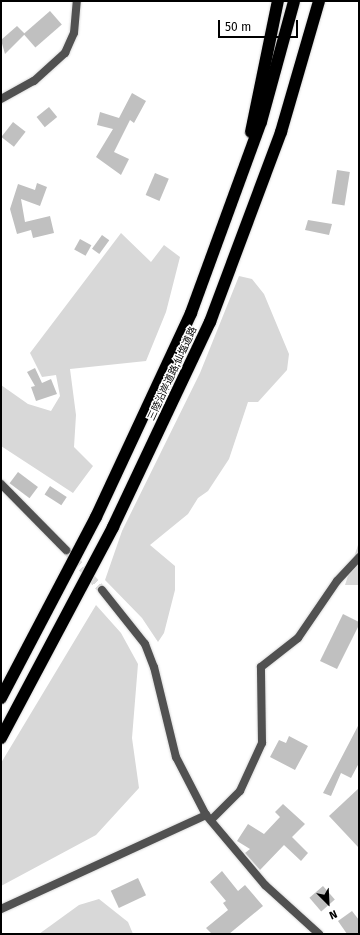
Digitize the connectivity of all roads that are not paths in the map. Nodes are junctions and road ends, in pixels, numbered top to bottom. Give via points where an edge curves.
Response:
1 (77, 1) edge
2 (278, 1) edge
3 (294, 1) edge
4 (319, 1) edge
5 (1, 99) edge
6 (238, 190) junction
7 (1, 484) edge
8 (66, 550) tunnel mouth
9 (359, 557) edge
10 (102, 590) tunnel mouth
11 (1, 698) edge
12 (1, 738) edge
13 (208, 818) junction
14 (1, 909) edge
15 (319, 934) edge

1 - 5 street via 74,33 65,53 34,81
2 - 6 highway
3 - 6 highway, 三陸沿岸道路;仙塩道路 via 277,70
4 - 12 highway, 三陸沿岸道路;仙塩道路 via 281,132 210,322 113,527
6 - 11 highway, 三陸沿岸道路;仙塩道路 via 191,313 140,426
7 - 8 street
9 - 13 street via 337,581 298,638 261,667 262,743 240,791
10 - 13 street via 145,644 154,667 176,757
13 - 14 street
13 - 15 street via 265,885

